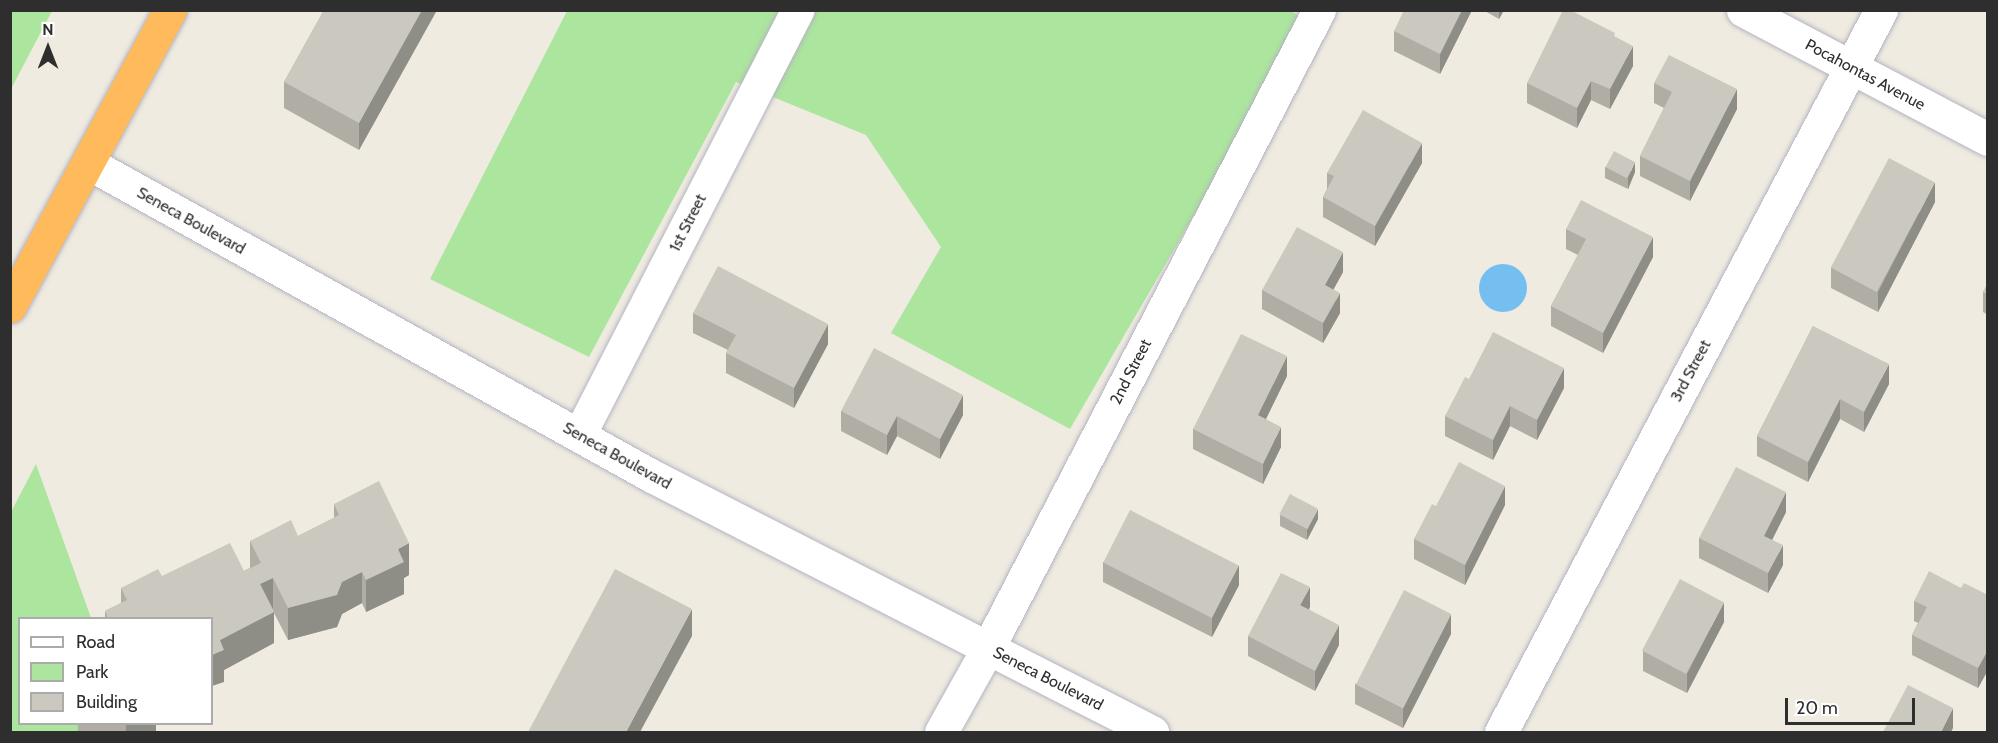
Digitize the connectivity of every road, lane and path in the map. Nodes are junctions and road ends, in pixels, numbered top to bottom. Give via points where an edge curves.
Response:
1 (170, 10) edge
2 (797, 10) edge
3 (1319, 10) edge
4 (1743, 10) edge
5 (1881, 10) edge
6 (1850, 68) junction
7 (1988, 139) edge
8 (90, 164) junction
9 (10, 306) edge
10 (579, 435) junction
11 (988, 648) junction
12 (940, 732) edge
13 (1152, 732) edge
14 (1501, 732) edge

1 - 8 highway
2 - 10 street, 1st Street
3 - 11 street, 2nd Street
4 - 6 street, Pocahontas Avenue
5 - 6 street, 3rd Street
6 - 7 street, Pocahontas Avenue
6 - 14 street, 3rd Street
8 - 9 highway
8 - 10 street, Seneca Boulevard
10 - 11 street, Seneca Boulevard
11 - 12 street, 2nd Street
11 - 13 street, Seneca Boulevard

